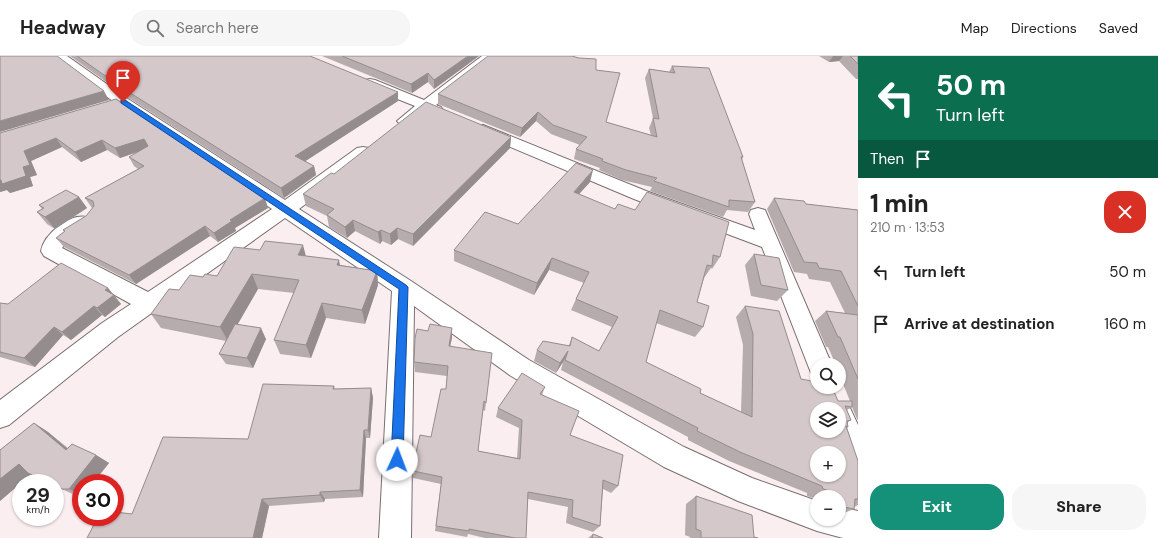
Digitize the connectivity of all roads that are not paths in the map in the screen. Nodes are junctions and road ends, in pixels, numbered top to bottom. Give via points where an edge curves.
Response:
1 (59, 56) edge
2 (490, 56) edge
3 (356, 76) edge
4 (426, 106) junction
5 (448, 115) edge
6 (470, 124) edge
7 (286, 209) junction
8 (758, 214) dead end
9 (91, 215) edge
10 (770, 243) junction
11 (403, 287) junction
12 (149, 303) junction
13 (817, 358) edge
14 (0, 416) edge
15 (846, 429) edge
16 (858, 458) edge
17 (810, 514) edge
18 (846, 523) edge
19 (858, 526) edge
20 (394, 538) edge

1 - 7 street via 115,104
2 - 4 street
3 - 4 street
4 - 5 street
4 - 7 street
6 - 10 street via 640,195
7 - 11 street
7 - 12 street
8 - 10 street
9 - 12 street via 57,238 51,246 51,251
10 - 13 street
11 - 17 street via 520,368 674,457 748,492
11 - 20 street
12 - 14 street via 110,330
15 - 16 street
18 - 19 street

